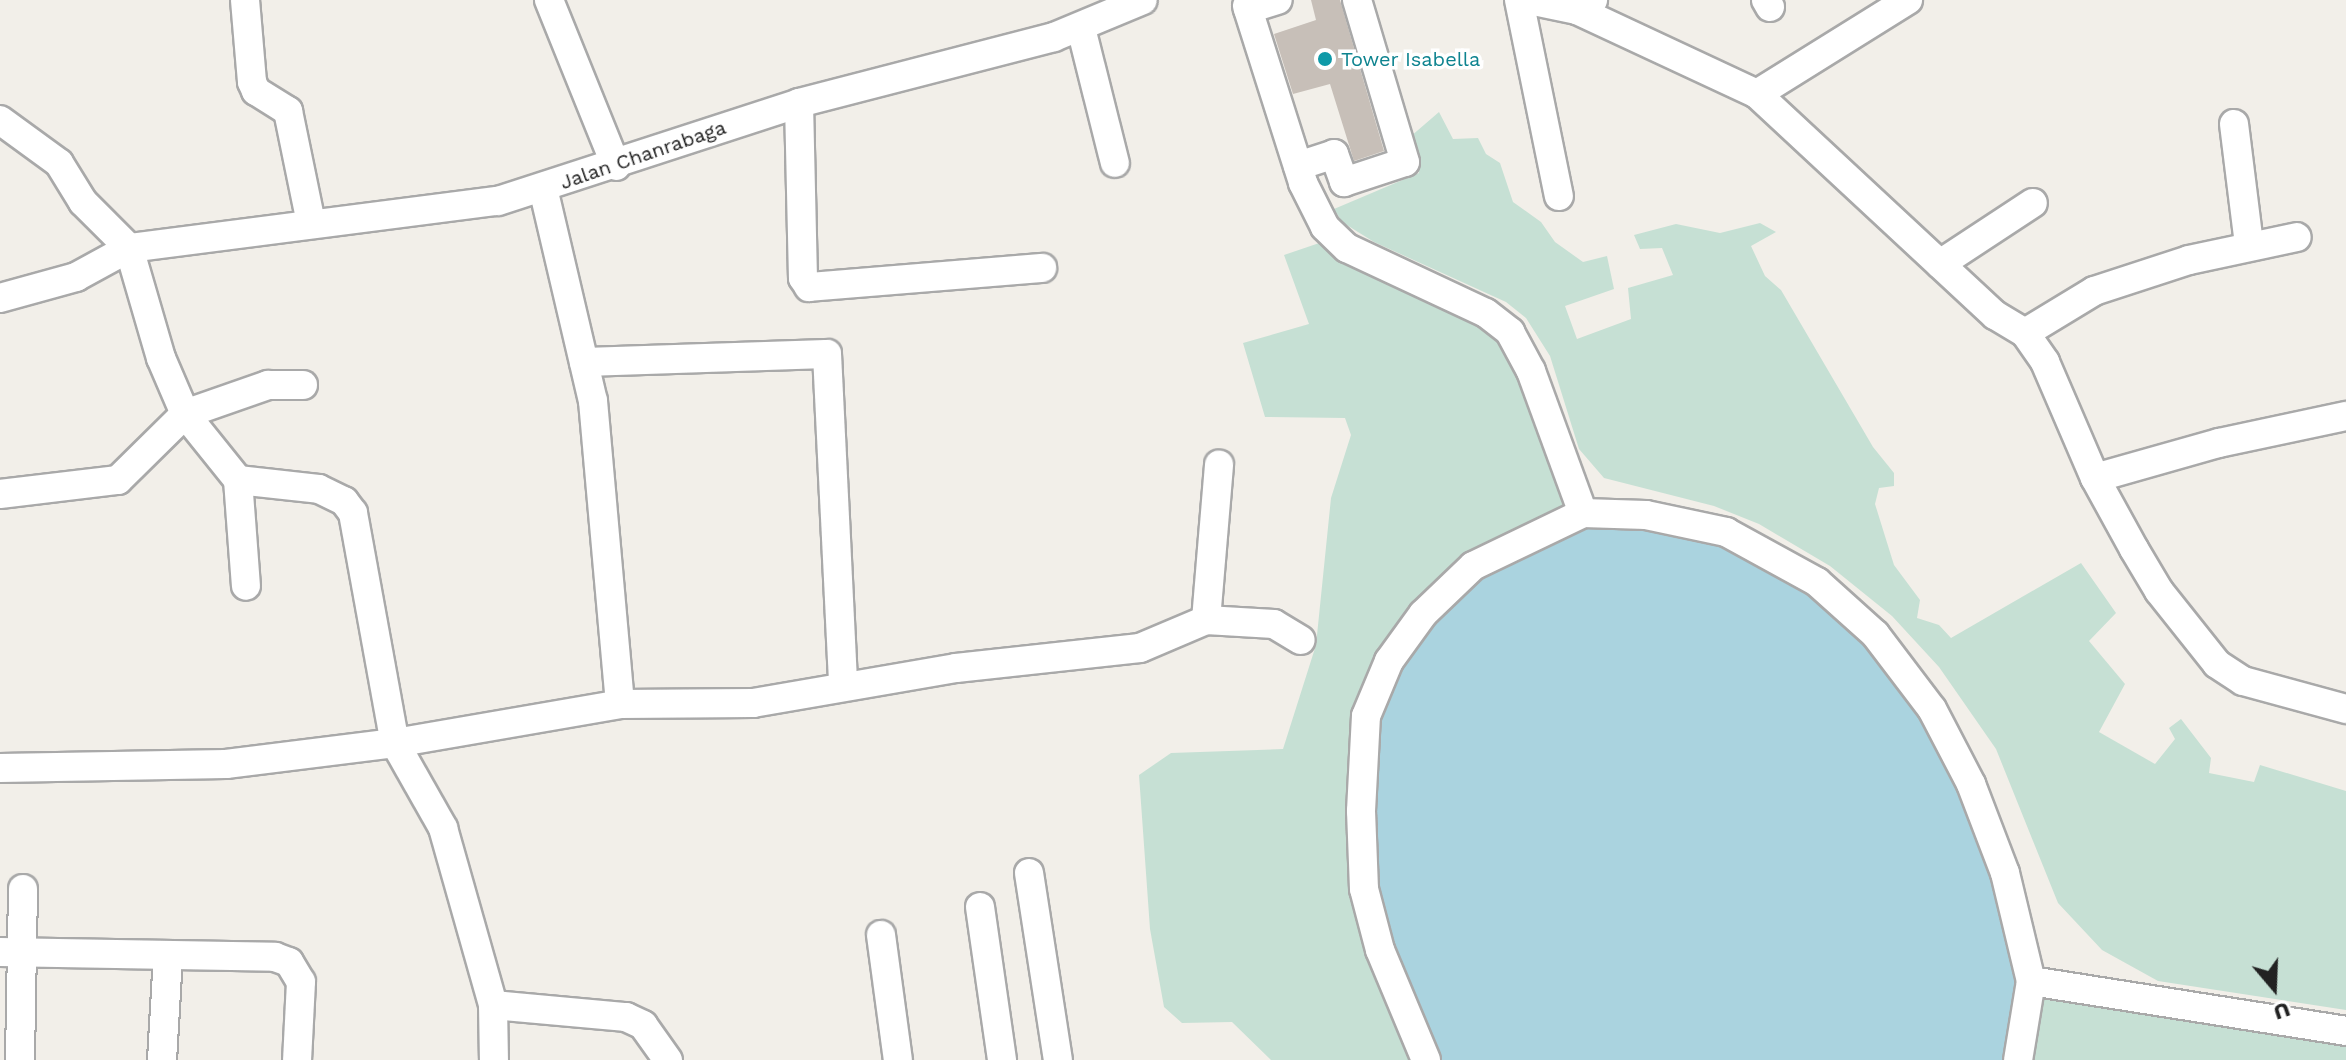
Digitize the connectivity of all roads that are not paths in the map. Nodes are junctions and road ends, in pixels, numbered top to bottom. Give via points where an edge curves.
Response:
1 (245, 0) edge
2 (549, 0) edge
3 (1143, 0) edge
4 (1278, 0) edge
5 (1357, 0) edge
6 (1519, 0) edge
7 (1529, 0) edge
8 (1908, 0) edge
9 (1244, 4) edge
10 (1585, 5) edge
11 (1081, 28) junction
12 (1757, 94) junction
13 (799, 103) junction
14 (0, 120) edge
15 (2234, 124) dead end
16 (1115, 163) dead end
17 (616, 166) junction
18 (1298, 166) junction
19 (543, 188) junction
20 (1559, 196) dead end
21 (2033, 203) dead end
22 (311, 223) junction
23 (2297, 237) dead end
24 (2249, 245) junction
25 (129, 248) junction
26 (1940, 264) junction
27 (1042, 268) dead end
28 (0, 298) edge
29 (2025, 333) junction
30 (584, 362) junction
31 (303, 385) dead end
32 (185, 414) junction
33 (2346, 416) edge
34 (1219, 465) dead end
35 (2095, 478) junction
36 (238, 480) junction
37 (0, 494) edge
38 (1583, 513) junction
39 (246, 586) dead end
40 (1206, 620) junction
41 (1301, 640) dead end
42 (843, 685) junction
43 (620, 704) junction
44 (2346, 709) edge
45 (395, 743) junction
46 (0, 768) edge
47 (1029, 873) dead end
48 (23, 889) dead end
49 (980, 907) dead end
50 (881, 935) dead end
51 (11, 952) edge
52 (168, 957) junction
53 (2031, 981) junction
54 (493, 1005) junction
55 (2346, 1031) edge
56 (20, 1060) edge
57 (162, 1060) edge
58 (297, 1060) edge
59 (494, 1060) edge
60 (668, 1060) edge
61 (898, 1060) edge
62 (1002, 1060) edge
63 (1058, 1060) edge
64 (1426, 1060) edge
65 (2018, 1060) edge

1 - 22 street via 252,82 256,91 288,111
2 - 17 street
3 - 11 street, Jalan Chanrabaga
4 - 9 street
5 - 18 street via 1405,162 1344,182 1334,154
6 - 20 street
7 - 10 street
8 - 12 street
9 - 18 street
10 - 12 street
11 - 13 street, Jalan Chanrabaga
11 - 16 street
12 - 26 street
13 - 17 street, Jalan Chanrabaga
13 - 27 street via 803,278 809,287
14 - 25 street via 59,163 83,202
15 - 24 street
17 - 19 street, Jalan Chanrabaga
18 - 38 street via 1334,238 1486,313 1510,332 1531,371
19 - 22 street, Jalan Chanrabaga via 395,218
19 - 30 street
21 - 26 street
22 - 25 street, Jalan Chanrabaga
23 - 24 street
24 - 29 street via 2094,291
25 - 28 street via 76,277
25 - 32 street via 161,358
26 - 29 street via 1995,315
29 - 35 street via 2045,362
30 - 42 street via 827,354
30 - 43 street via 593,401
31 - 32 street via 268,385
32 - 36 street
32 - 37 street via 118,480
33 - 35 street via 2219,443
34 - 40 street
35 - 44 street via 2159,591 2217,664 2243,681
36 - 39 street
36 - 45 street via 319,489 344,501 353,513
38 - 53 street via 1646,515 1726,532 1817,582 1875,634 1932,709 1971,784 2005,873
38 - 64 street via 1473,566 1423,614 1389,661 1366,716 1364,889 1380,950
40 - 41 street via 1274,624
40 - 42 street via 1149,646
42 - 43 street via 753,703
43 - 45 street
45 - 46 street via 226,764
45 - 54 street via 443,828
47 - 63 street
48 - 51 street
49 - 62 street
50 - 61 street
51 - 52 street
51 - 56 street
52 - 57 street
52 - 58 street via 265,955 289,962 301,982
53 - 55 street
53 - 65 street
54 - 59 street
54 - 60 street via 626,1017 643,1025

